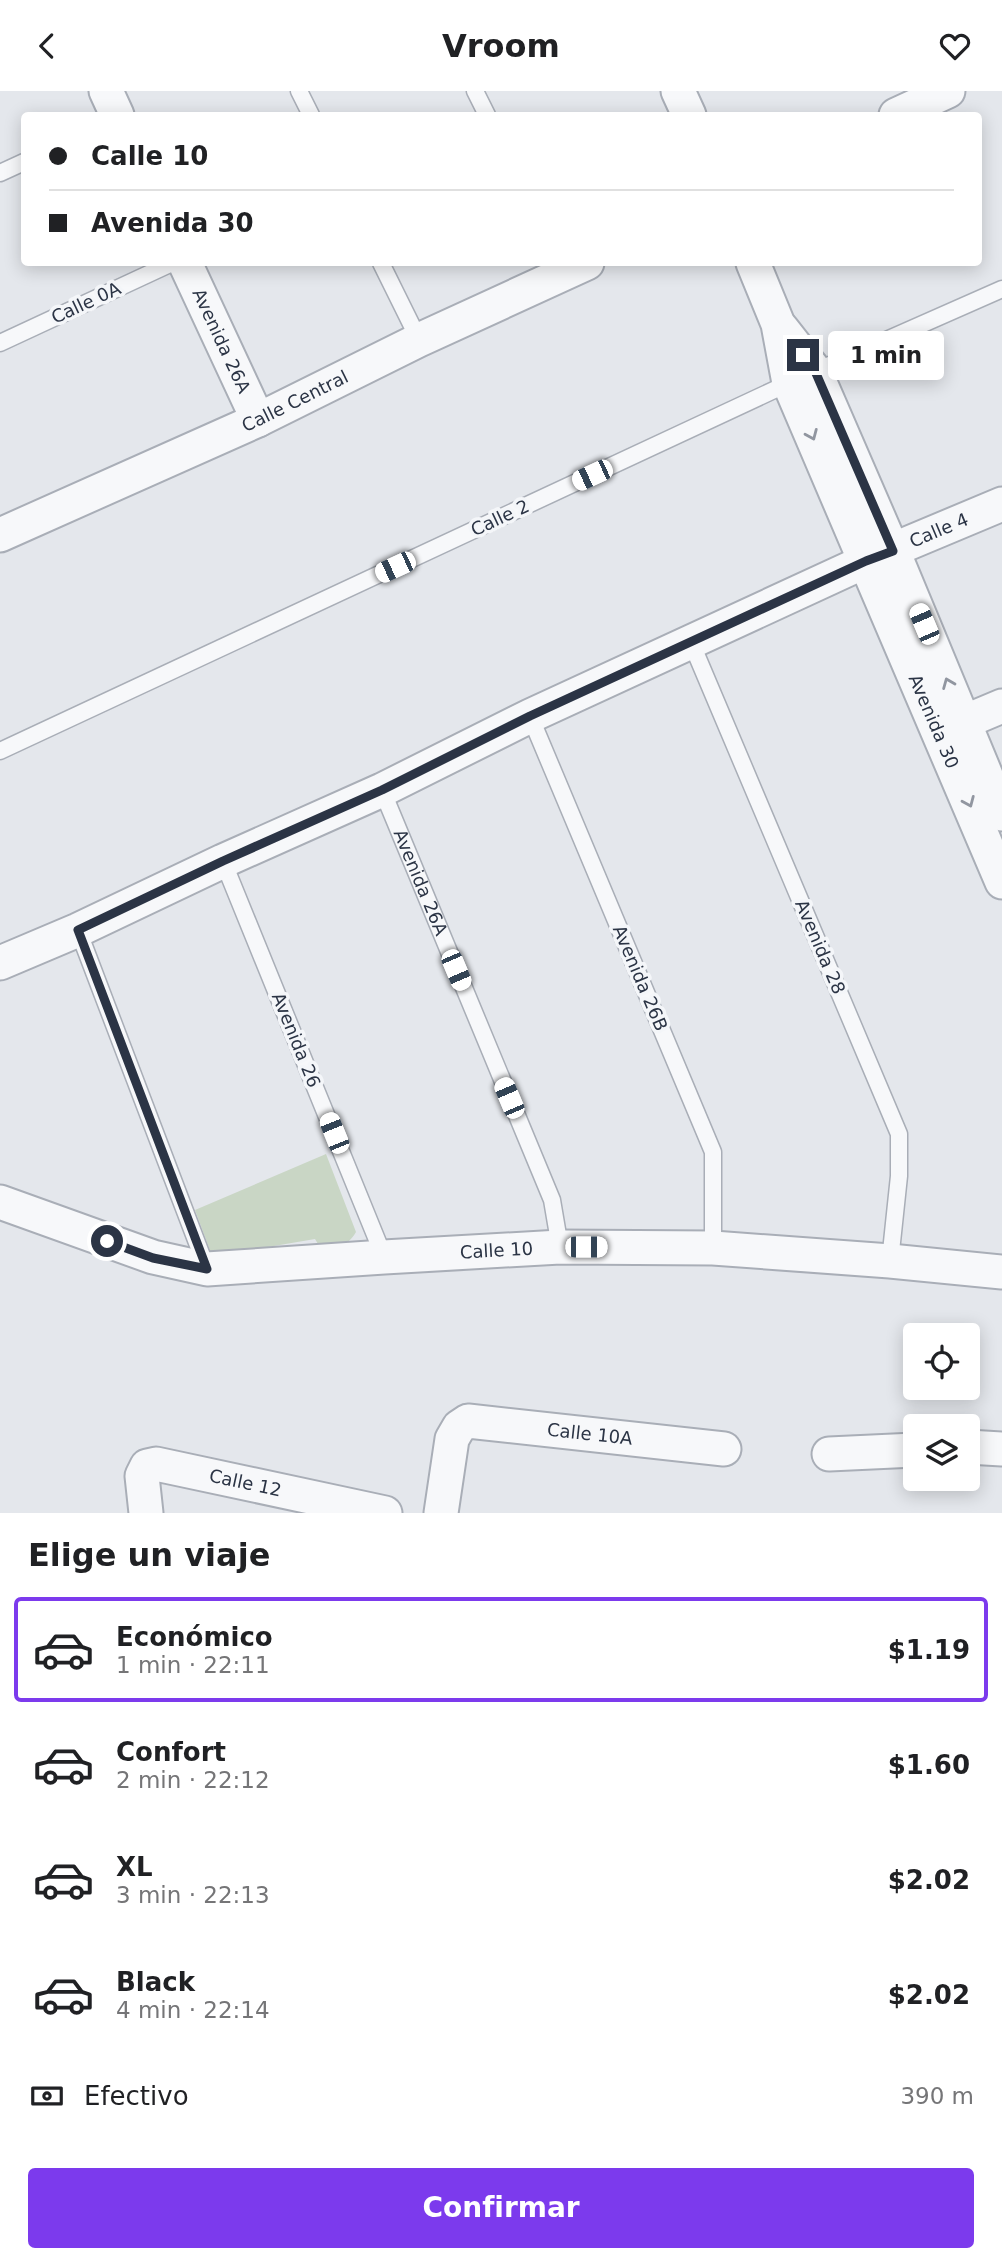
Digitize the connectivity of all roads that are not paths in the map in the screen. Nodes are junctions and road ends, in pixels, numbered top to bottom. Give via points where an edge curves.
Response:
1 (106, 91) edge
2 (299, 91) edge
3 (475, 91) edge
4 (678, 91) edge
5 (948, 91) edge
6 (116, 112) edge
7 (310, 112) edge
8 (486, 112) edge
9 (688, 112) edge
10 (902, 112) edge
11 (21, 163) edge
12 (0, 173) edge
13 (166, 266) edge
14 (186, 266) edge
15 (382, 266) edge
16 (570, 266) edge
17 (754, 266) edge
18 (1002, 289) edge
19 (419, 340) junction
20 (0, 343) edge
21 (802, 377) junction
22 (258, 420) junction
23 (1002, 505) edge
24 (0, 535) edge
25 (880, 556) junction
26 (691, 642) junction
27 (1002, 706) edge
28 (530, 716) junction
29 (952, 727) junction
30 (0, 751) edge
31 (382, 790) junction
32 (1002, 814) edge
33 (223, 861) junction
34 (1002, 882) edge
35 (78, 930) junction
36 (0, 963) edge
37 (0, 1202) edge
38 (561, 1247) junction
39 (713, 1248) junction
40 (384, 1257) junction
41 (890, 1261) junction
42 (207, 1269) junction
43 (1002, 1272) edge
44 (980, 1448) edge
45 (724, 1449) dead end
46 (1002, 1449) edge
47 (903, 1451) edge
48 (829, 1454) dead end
49 (146, 1513) edge
50 (385, 1513) edge
51 (441, 1513) edge

1 - 6 street
2 - 7 lane
3 - 8 lane
4 - 9 street
5 - 10 street
11 - 12 lane
13 - 20 lane, Calle 0A
14 - 22 street, Avenida 26A
15 - 19 lane
16 - 19 street, Calle Central
17 - 21 street, Avenida 30
18 - 21 lane, Calle 2
19 - 22 street, Calle Central
21 - 25 street, Avenida 30
21 - 30 lane, Calle 2
22 - 24 street, Calle Central
23 - 25 street, Calle 4
25 - 26 street, Calle 4
25 - 29 street, Avenida 30
26 - 28 street, Calle 4
26 - 41 lane, Avenida 28 via 899,1134
27 - 29 street
28 - 31 street, Calle 4
28 - 39 lane, Avenida 26B via 713,1152
29 - 32 street, Avenida 30
29 -> 34 street, Avenida 30
31 - 33 street, Calle 4
31 - 38 lane, Avenida 26A via 552,1200
33 - 35 street, Calle 4
33 - 40 lane, Avenida 26
35 - 36 street, Calle 4
35 - 42 lane
37 - 42 street, Calle 10 via 153,1258
38 - 39 street, Calle 10
38 - 40 street, Calle 10
39 - 41 street, Calle 10
40 - 42 street, Calle 10
41 - 43 street, Calle 10
44 - 46 street
45 - 51 street, Calle 10A via 468,1421 452,1439
47 - 48 street
49 - 50 street, Calle 12 via 142,1476 148,1466 156,1464

